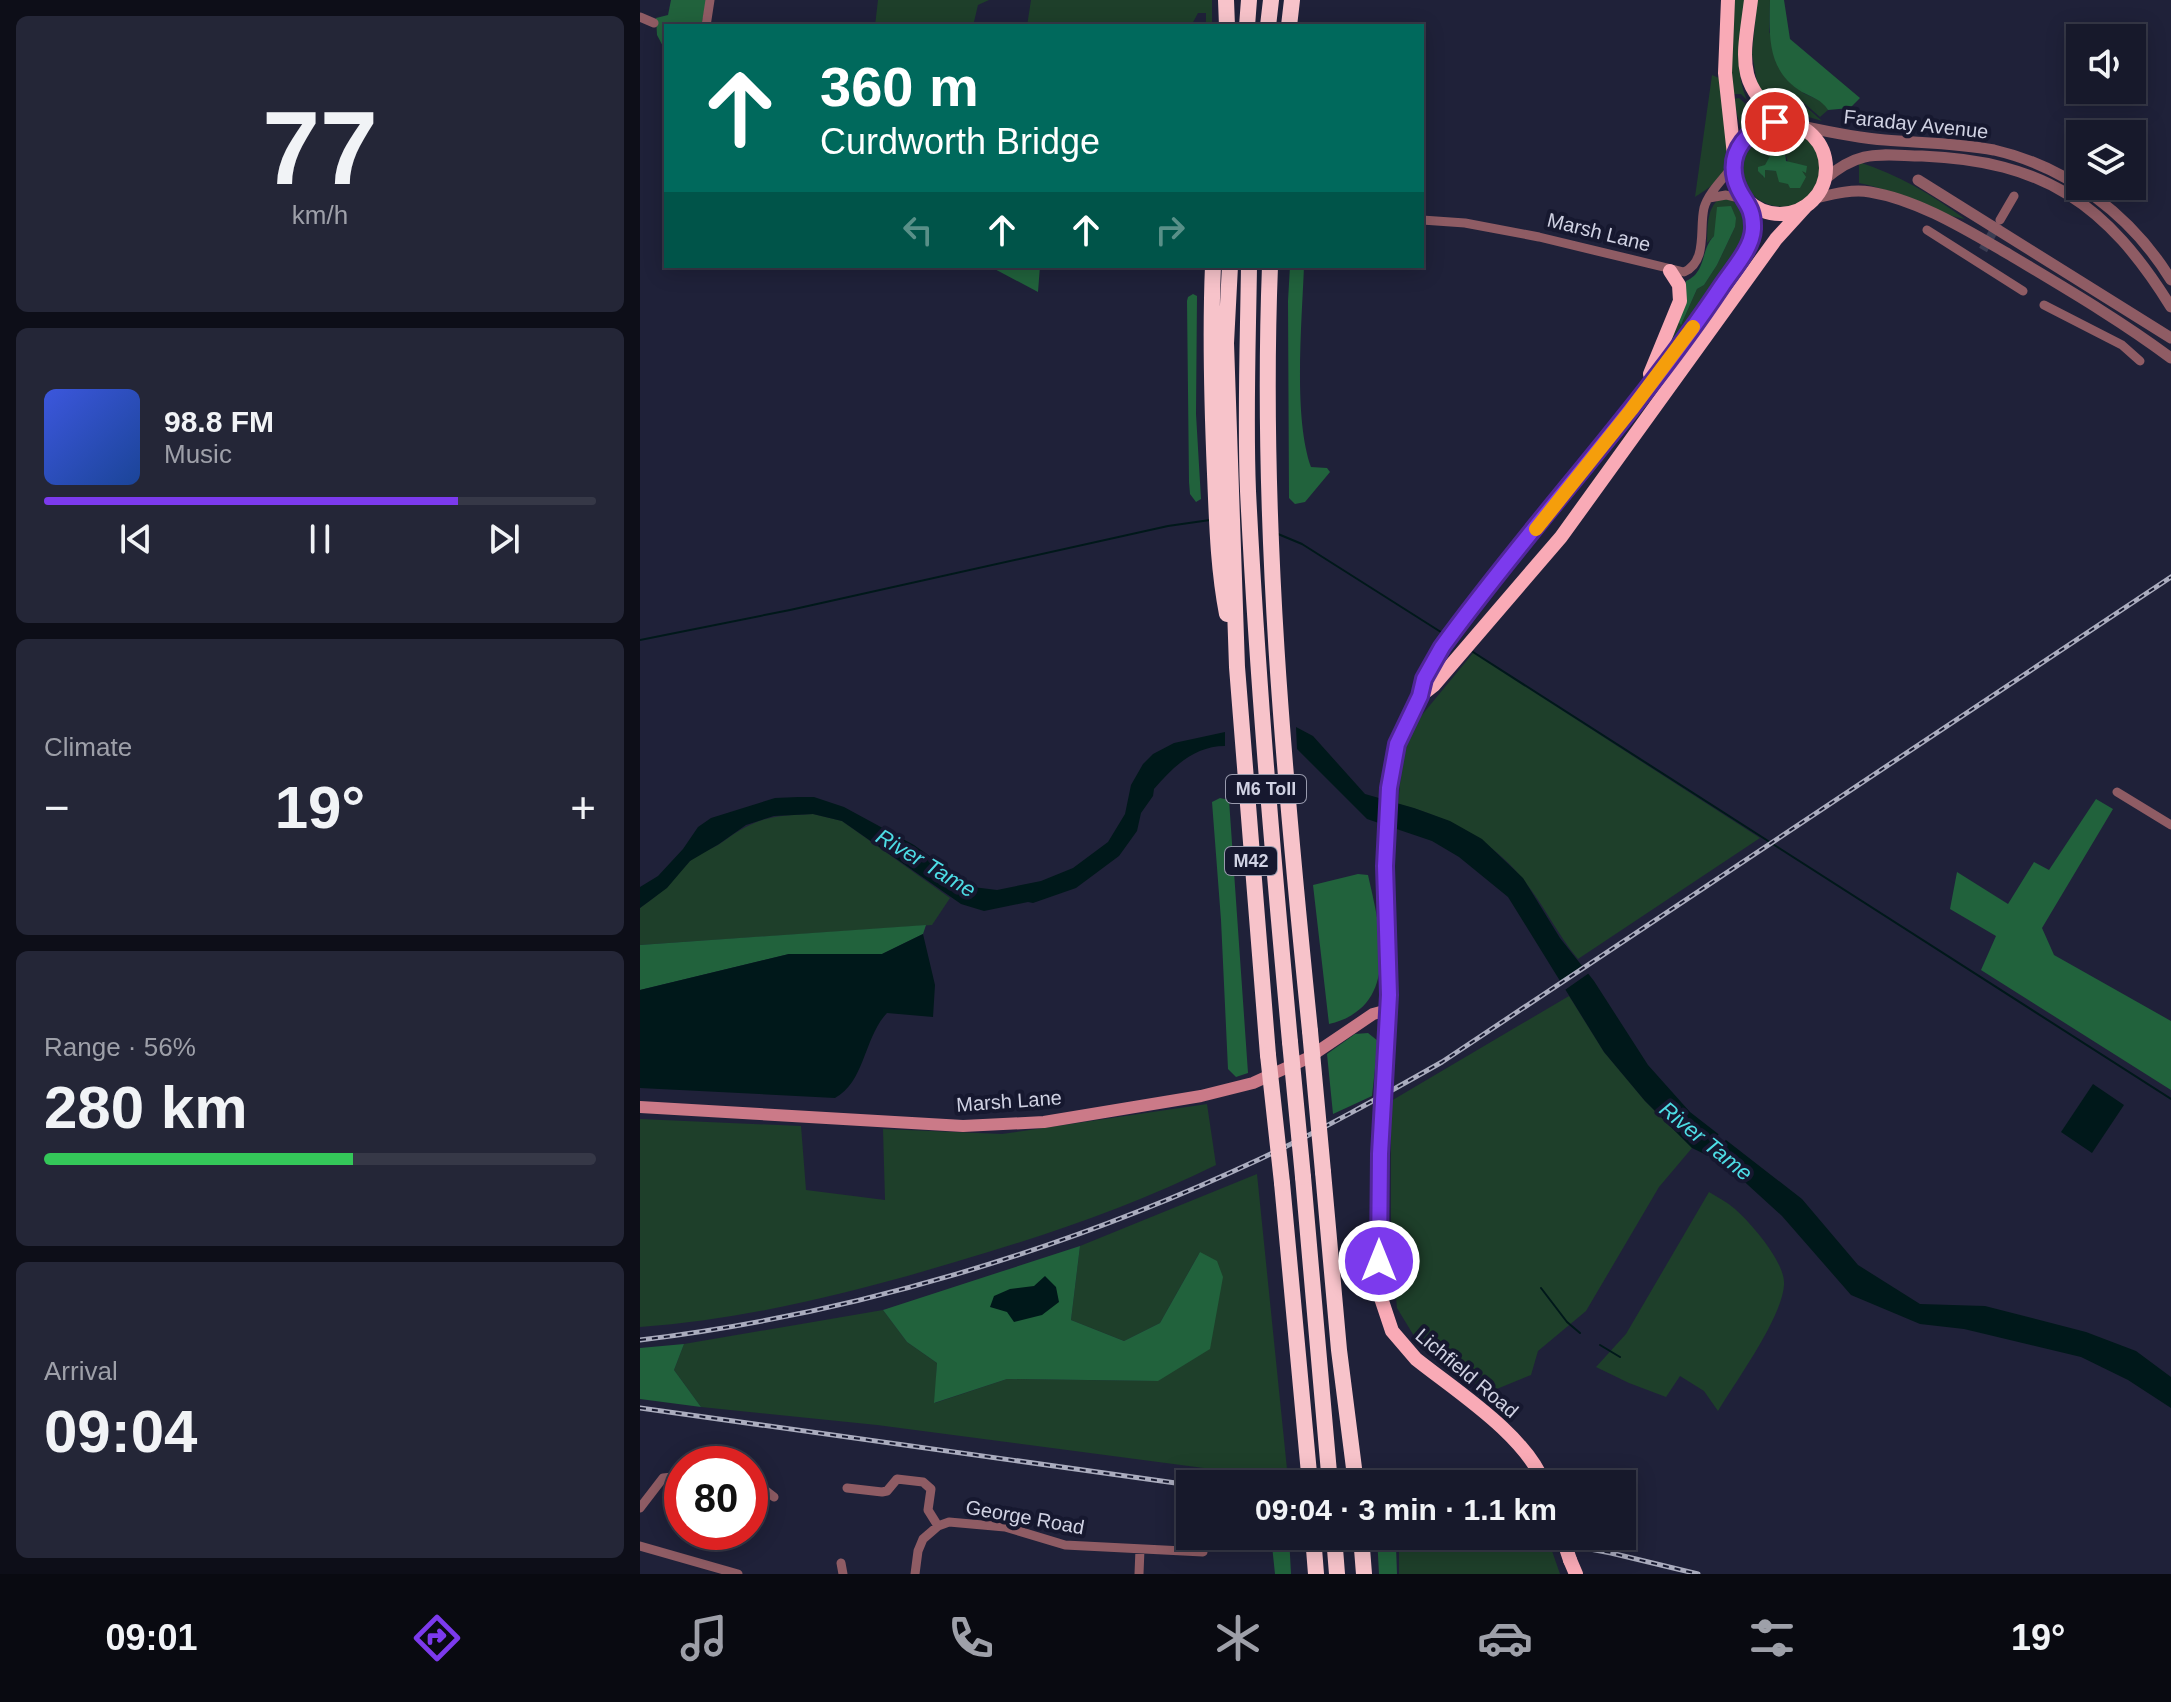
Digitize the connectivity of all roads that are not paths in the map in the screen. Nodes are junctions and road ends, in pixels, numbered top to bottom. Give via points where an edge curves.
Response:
1 (710, 0) edge
2 (1219, 0) edge
3 (1226, 0) edge
4 (1249, 0) edge
5 (1271, 0) edge
6 (1284, 0) edge
7 (1292, 0) edge
8 (1728, 0) edge
9 (1751, 0) edge
10 (640, 17) edge
11 (654, 23) dead end
12 (706, 24) edge
13 (1218, 24) edge
14 (1227, 24) edge
15 (1247, 24) edge
16 (1268, 24) edge
17 (1281, 24) edge
18 (1289, 24) edge
19 (1786, 122) junction
20 (1801, 126) junction
21 (1734, 163) junction
22 (1825, 179) junction
23 (1918, 180) dead end
24 (2014, 196) dead end
25 (1709, 198) junction
26 (1748, 202) junction
27 (1811, 202) junction
28 (1424, 220) edge
29 (1997, 224) junction
30 (1927, 230) dead end
31 (1984, 246) junction
32 (1973, 262) junction
33 (1213, 268) edge
34 (1230, 268) edge
35 (1249, 268) edge
36 (1270, 268) edge
37 (1670, 271) junction
38 (2171, 280) edge
39 (2023, 291) dead end
40 (2044, 305) dead end
41 (2171, 307) edge
42 (2171, 338) edge
43 (2171, 358) edge
44 (2140, 361) dead end
45 (1631, 410) junction
46 (1224, 506) junction
47 (1420, 696) junction
48 (2117, 792) dead end
49 (2171, 825) edge
50 (1387, 1016) junction
51 (640, 1107) edge
52 (1309, 1470) edge
53 (1328, 1470) edge
54 (1350, 1470) edge
55 (1539, 1470) edge
56 (664, 1478) edge
57 (847, 1488) dead end
58 (768, 1492) edge
59 (774, 1497) dead end
60 (640, 1508) edge
61 (938, 1526) junction
62 (640, 1546) edge
63 (1140, 1549) junction
64 (1315, 1550) edge
65 (1346, 1550) edge
66 (1350, 1550) edge
67 (1353, 1550) edge
68 (1203, 1552) dead end
69 (841, 1563) dead end
70 (738, 1574) edge
71 (843, 1574) edge
72 (915, 1574) edge
73 (1139, 1574) edge
74 (1316, 1574) edge
75 (1337, 1574) edge
76 (1353, 1574) edge
77 (1364, 1574) edge

1 - 12 street
2 - 13 highway
3 - 14 highway
4 - 15 highway
5 - 16 highway
6 - 17 highway
7 - 18 highway
8 - 21 highway via 1725,73
9 - 19 highway via 1749,82 1757,99
10 - 11 street
19 - 20 highway
19 - 21 highway via 1755,129 1741,142
20 - 22 highway via 1824,153
20 - 38 street, Faraday Avenue via 1882,140 1960,145 2027,159 2064,176 2119,216
21 - 25 street, Marsh Lane
21 - 26 highway via 1739,189
22 - 27 highway
22 - 41 street, Faraday Avenue via 1856,157 1870,156 1959,159 2026,174 2092,209 2141,260
23 - 29 street
24 - 29 street
25 - 26 street via 1726,195
25 - 37 street, Marsh Lane via 1697,261 1687,271
26 - 27 highway via 1780,214
26 - 45 highway via 1753,232 1742,256
27 - 31 street via 1845,192 1875,193 1929,212
27 - 47 highway via 1776,239 1561,537
28 - 37 street, Marsh Lane via 1539,237
29 - 31 street via 1984,231
29 - 42 street
30 - 32 street
31 - 32 street
31 - 43 street via 2097,308
32 - 39 street
33 - 46 highway via 1211,384
34 - 46 highway
35 - 53 highway, M6 Toll, bridge via 1249,508 1259,695
36 - 54 highway, M42, bridge via 1269,513 1281,716
37 - 45 highway via 1679,285 1680,301
40 - 44 street via 2122,345
45 - 47 highway via 1455,629 1424,679
46 - 52 highway, M42, bridge via 1220,581 1237,667
47 - 50 highway, Lichfield Road via 1397,744 1389,788
48 - 49 street
50 - 51 main road, Marsh Lane via 1373,1014 1308,1058 1228,1091 1044,1122 963,1126
50 - 55 highway, Lichfield Road, bridge via 1379,1281 1386,1318 1401,1345 1517,1441
56 - 60 street
57 - 61 street, George Road via 882,1492 897,1479 923,1482 931,1489 928,1510
58 - 59 street
61 - 63 street, George Road via 980,1524 1065,1545
61 - 72 street, George Road via 921,1543
62 - 70 street
63 - 68 street, George Road
63 - 73 street
64 - 74 highway
65 - 75 highway
66 - 76 highway
67 - 77 highway
69 - 71 street

